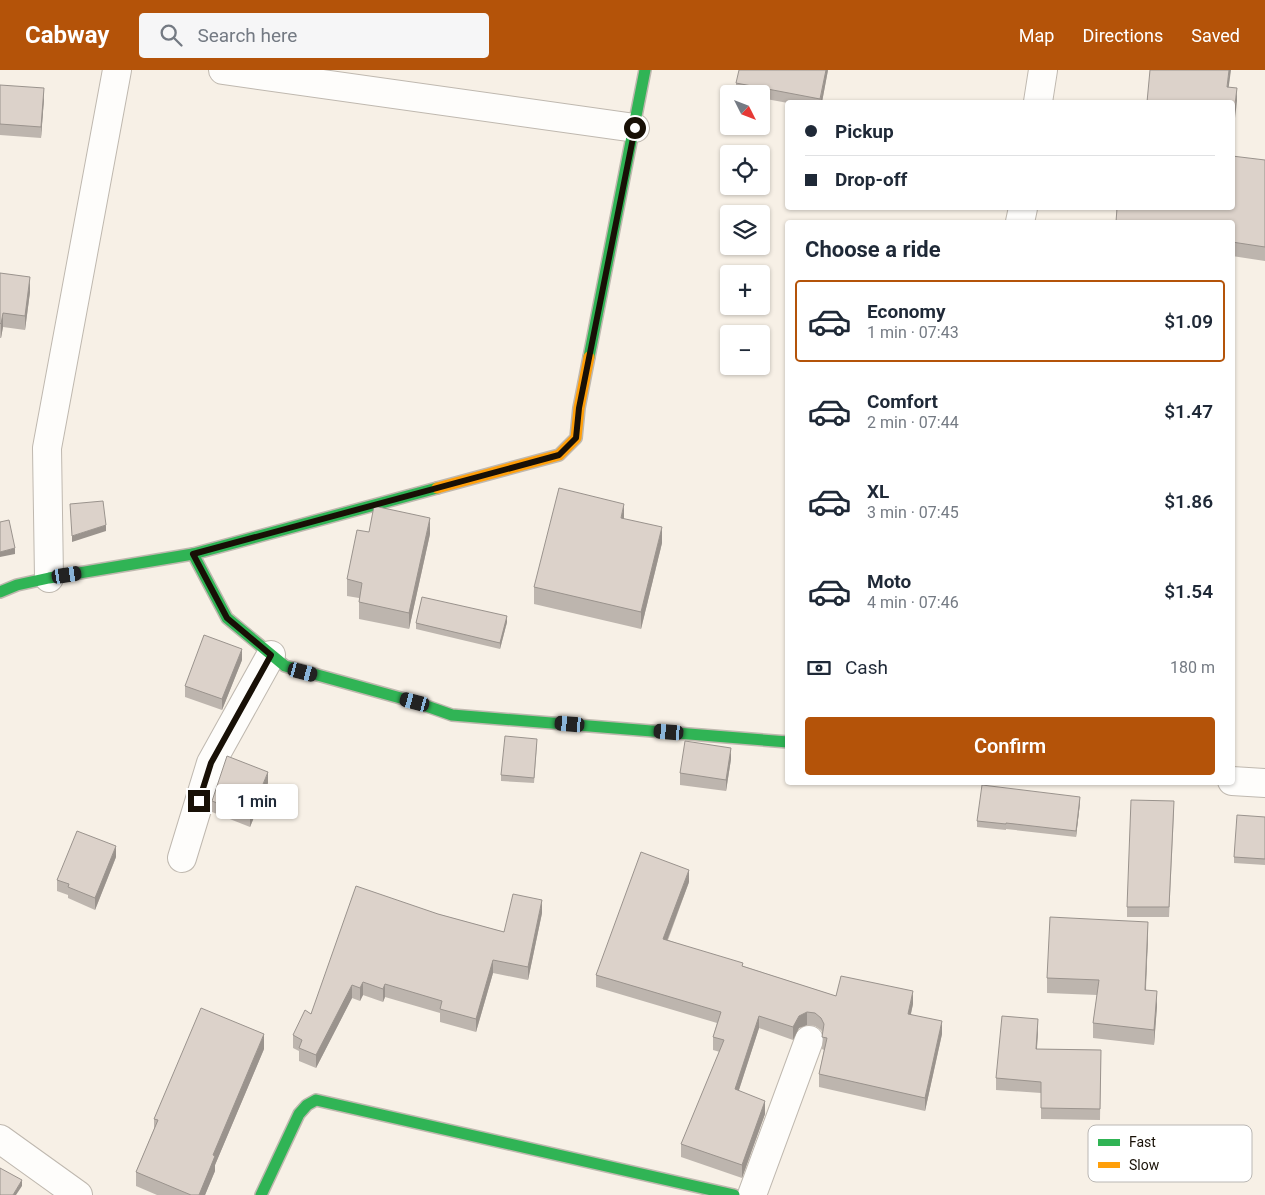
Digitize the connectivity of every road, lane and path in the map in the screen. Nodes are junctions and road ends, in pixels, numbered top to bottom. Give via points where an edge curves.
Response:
1 (117, 70) edge
2 (223, 70) edge
3 (646, 70) edge
4 (1043, 70) edge
5 (282, 74) edge
6 (1038, 100) edge
7 (635, 128) junction
8 (193, 554) junction
9 (49, 578) junction
10 (0, 592) edge
11 (271, 655) junction
12 (785, 742) edge
13 (1235, 780) edge
14 (1265, 783) edge
15 (182, 858) dead end
16 (809, 1040) dead end
17 (0, 1139) edge
18 (78, 1195) edge
19 (261, 1195) edge
20 (734, 1195) edge
21 (752, 1195) edge

1 - 9 street via 47,448
2 - 5 street
3 - 7 street
4 - 6 street
5 - 7 street
7 - 8 street via 579,408 576,438 559,455
8 - 9 street
8 - 11 street via 227,618
9 - 10 street
11 - 12 street via 285,666 452,715
11 - 15 street via 211,763
13 - 14 street
16 - 21 street
17 - 18 street
19 - 20 street via 299,1114 316,1100

